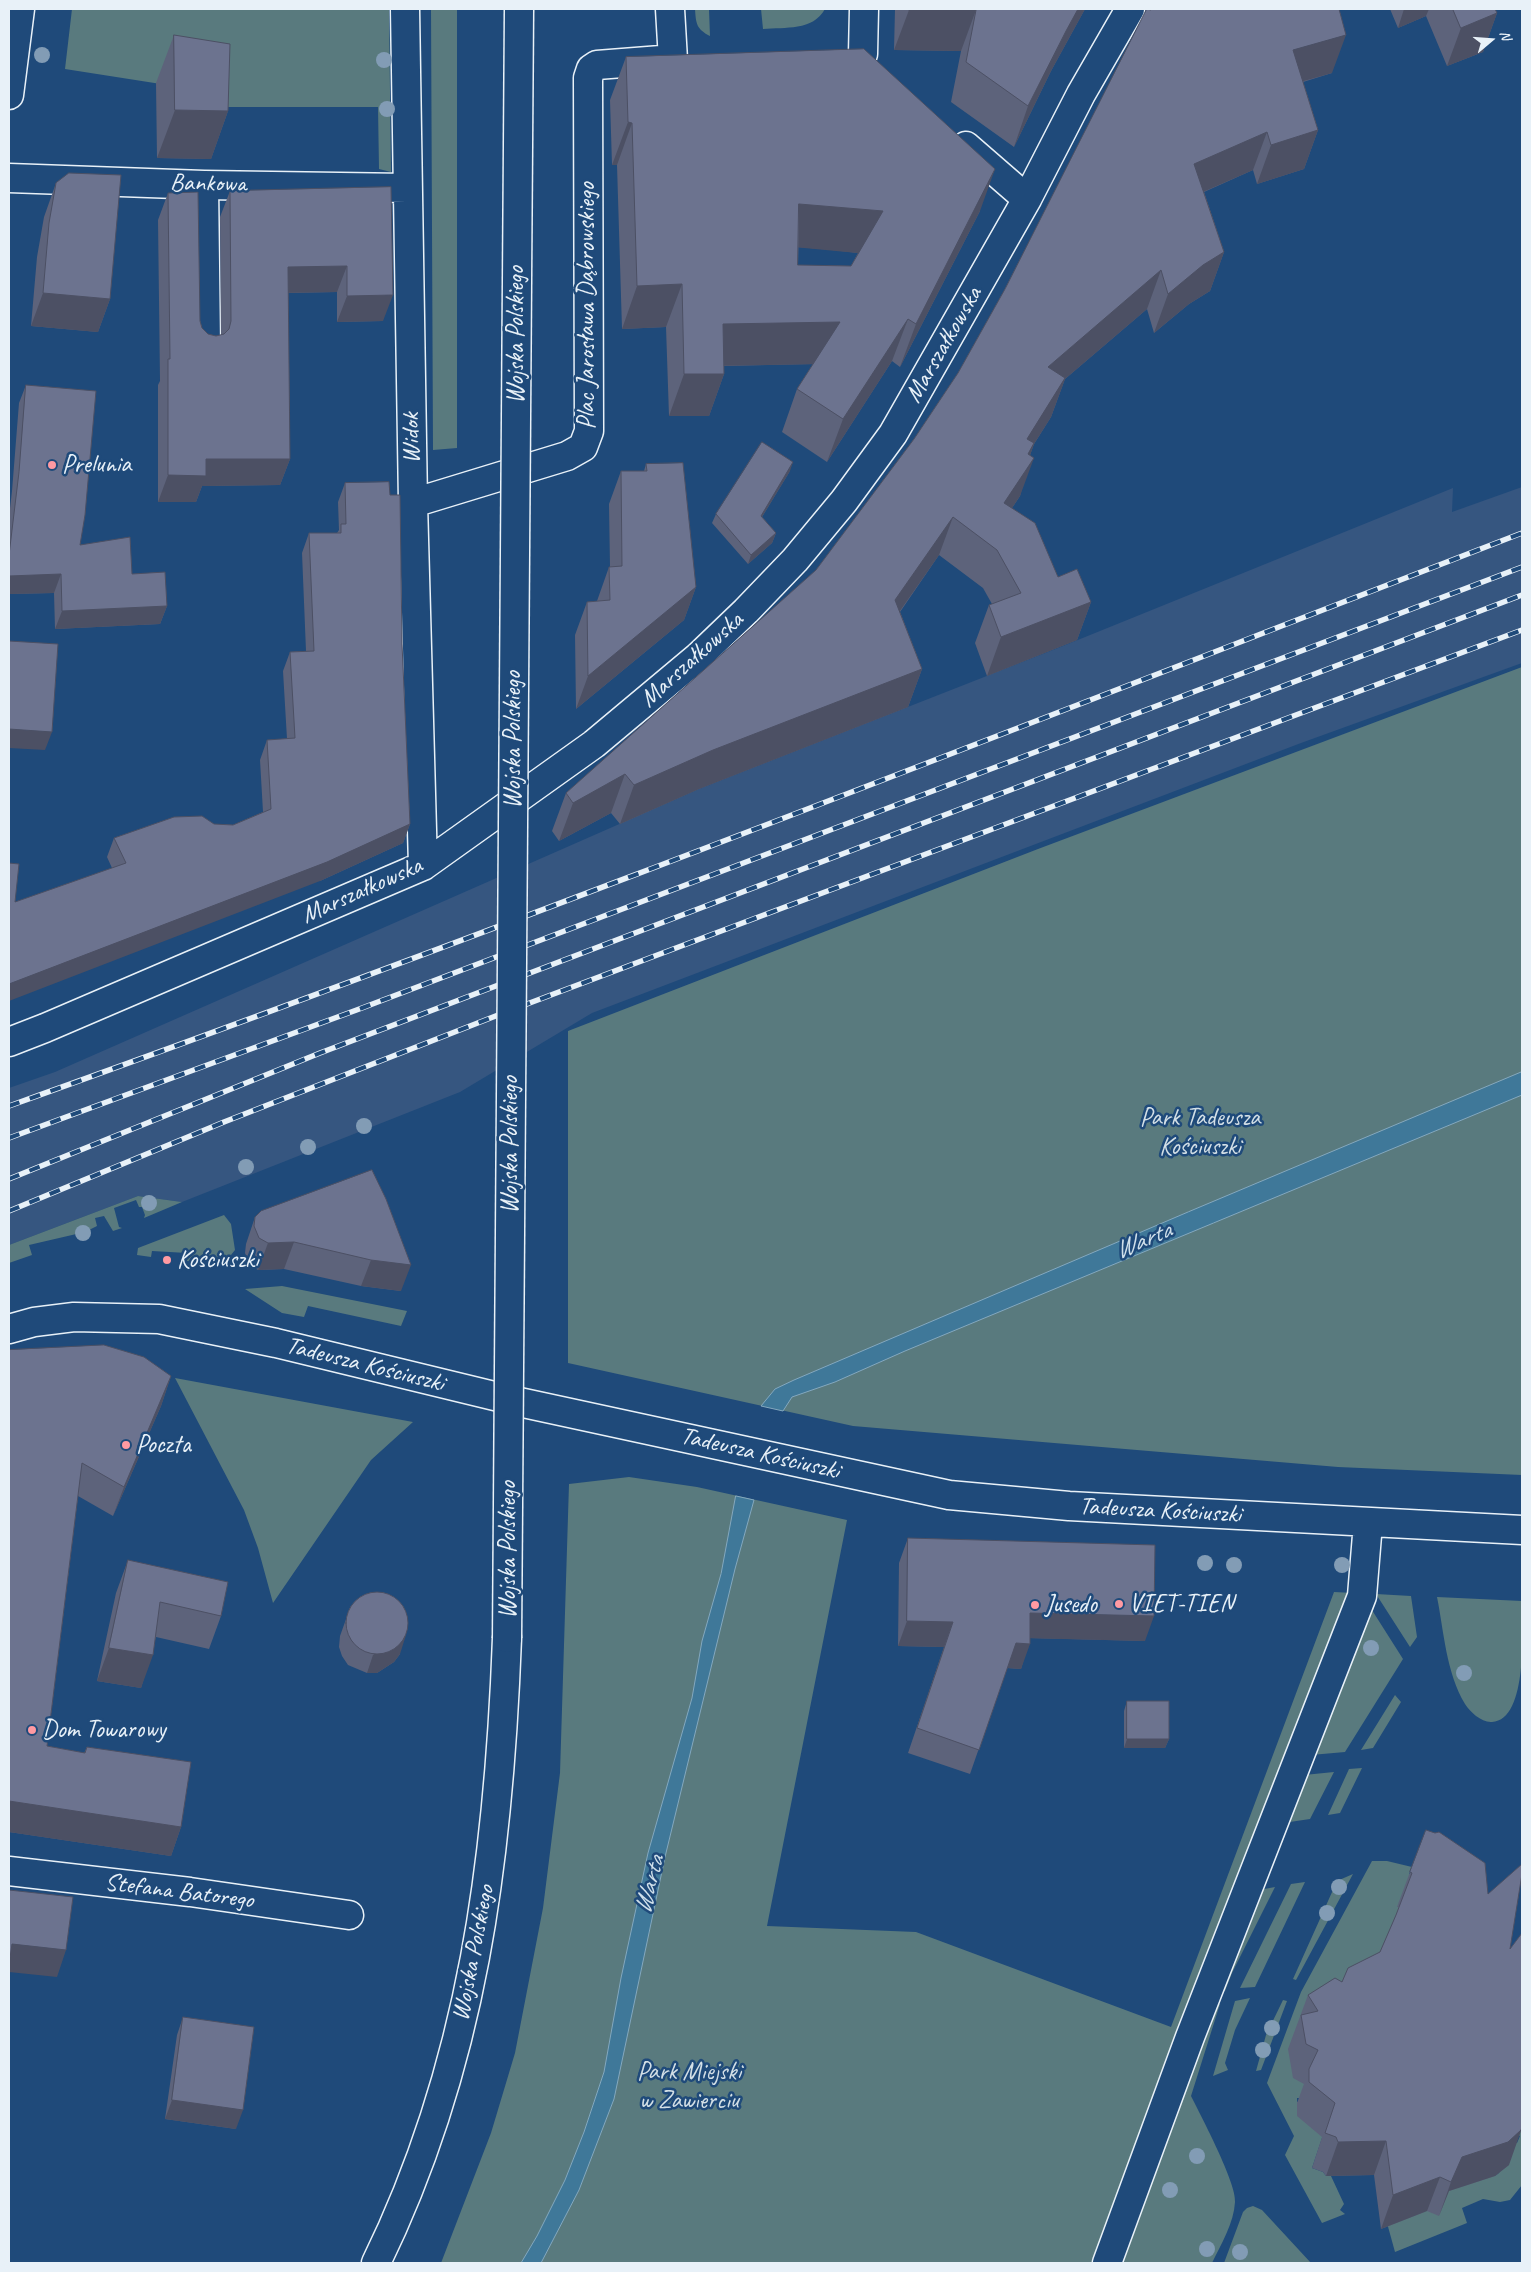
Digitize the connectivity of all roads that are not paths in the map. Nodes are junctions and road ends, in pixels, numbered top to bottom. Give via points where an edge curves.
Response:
1 (20, 9) edge
2 (405, 9) edge
3 (519, 9) edge
4 (670, 9) edge
5 (864, 9) edge
6 (1130, 9) edge
7 (863, 54) junction
8 (836, 55) edge
9 (884, 73) edge
10 (9, 95) edge
11 (950, 132) edge
12 (9, 178) edge
13 (204, 185) junction
14 (408, 188) junction
15 (1027, 200) junction
16 (206, 346) edge
17 (413, 503) junction
18 (423, 866) junction
19 (9, 1042) edge
20 (9, 1329) edge
21 (1368, 1523) junction
22 (1522, 1530) edge
23 (9, 1871) edge
24 (349, 1914) dead end
25 (376, 2263) edge
26 (1107, 2263) edge

1 - 10 street
2 - 14 street, Widok
3 - 25 street, Wojska Polskiego, bridge via 504,1715 494,1843 471,1987 436,2113 414,2175
4 - 17 street, Plac Jarosława Dąbrowskiego via 683,59 597,65 591,69 588,78 589,430 583,447 567,456
5 - 7 street
6 - 15 street, Marszałkowska via 1081,94
7 - 8 street
7 - 9 street
11 - 15 street
12 - 13 street, Bankowa
13 - 14 street, Bankowa
13 - 16 street
14 - 17 street, Widok
15 - 18 street, Marszałkowska via 893,434 795,560 746,611 639,708
17 - 18 street, Widok
18 - 19 street, Marszałkowska
20 - 21 street, Tadeusza Kościuszki via 74,1317 159,1319 276,1343 519,1402 959,1496 1069,1506
21 - 22 street, Tadeusza Kościuszki
21 - 26 street via 1362,1596 1190,2037
23 - 24 street, Stefana Batorego

